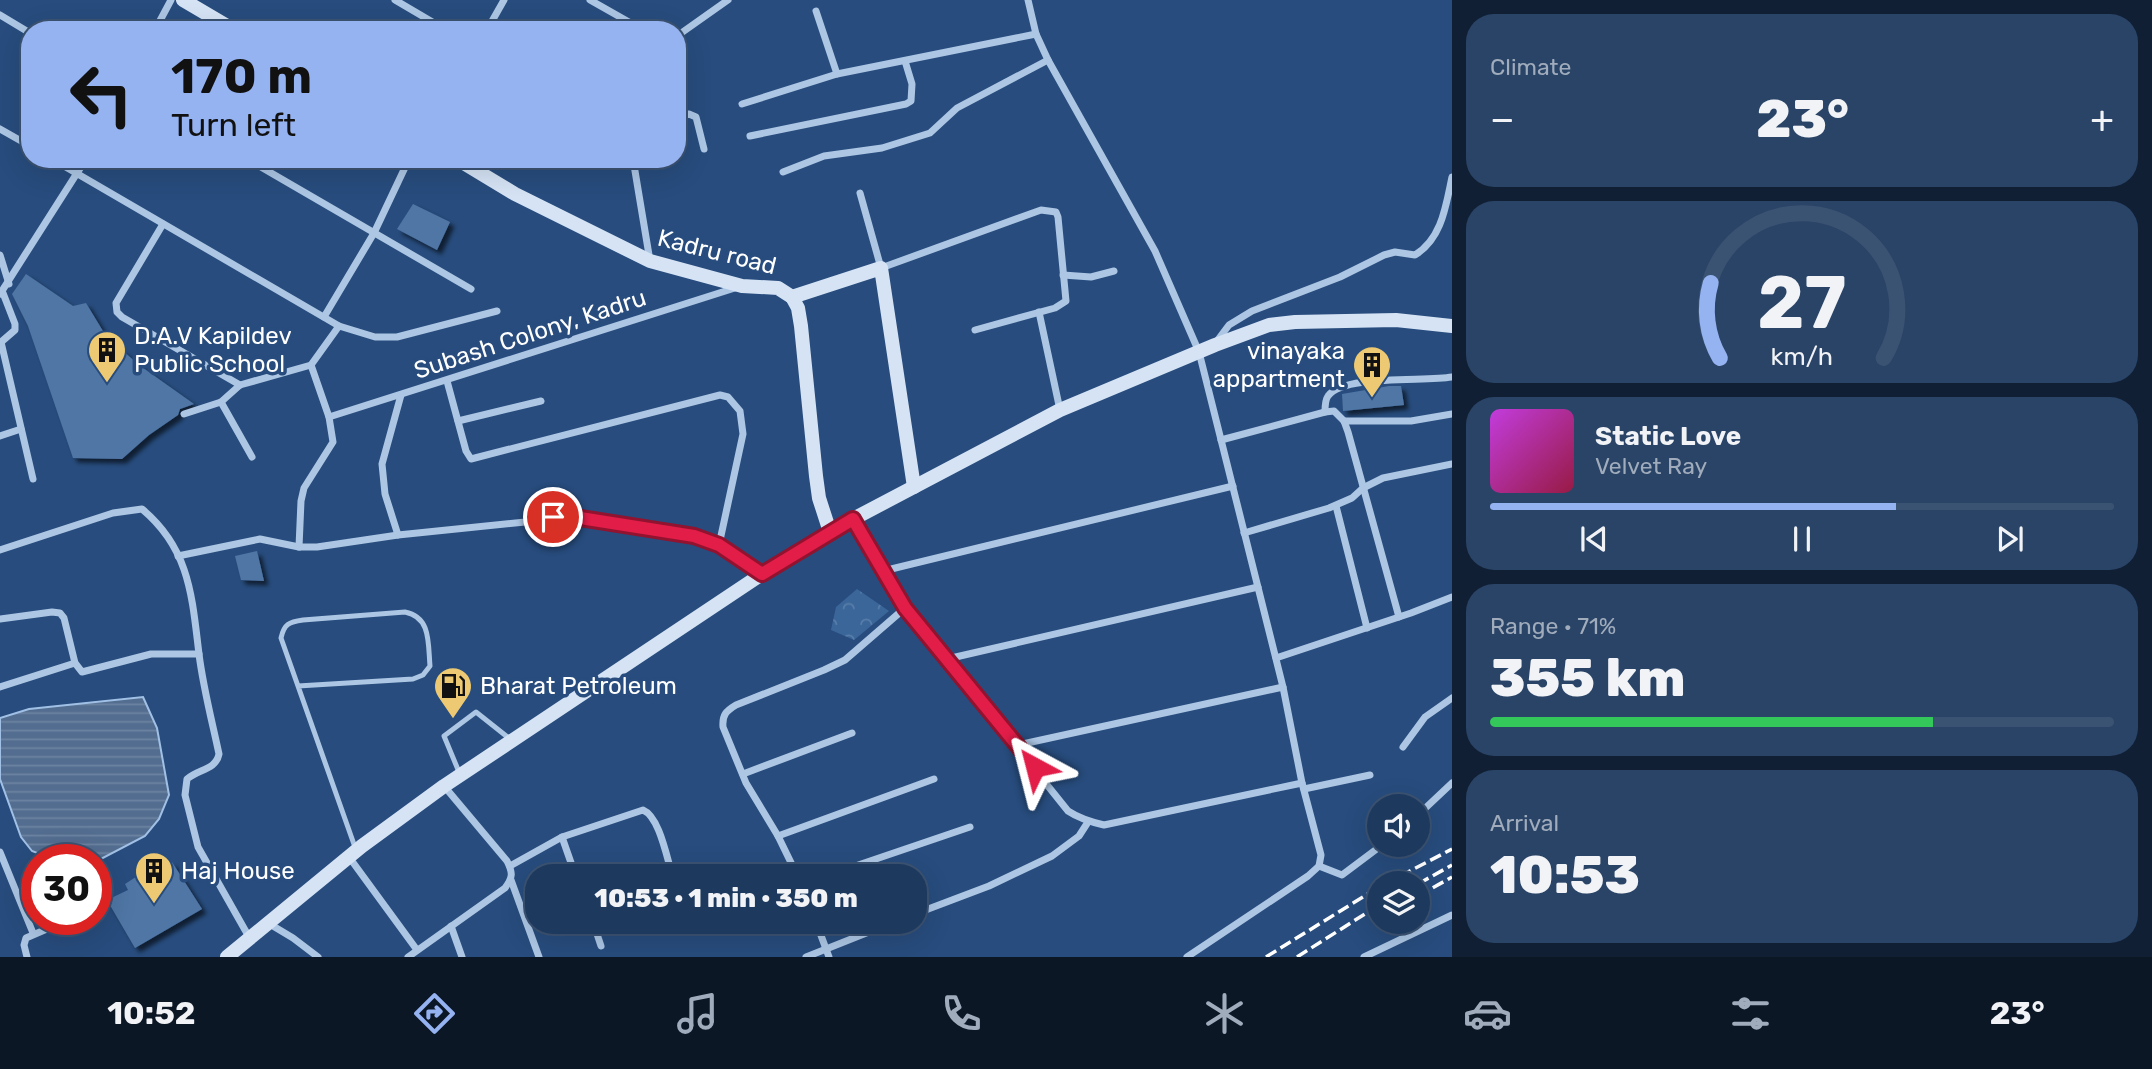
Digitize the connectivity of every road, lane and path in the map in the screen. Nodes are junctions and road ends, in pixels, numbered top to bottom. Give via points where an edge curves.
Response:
1 (171, 0) edge
2 (183, 0) edge
3 (395, 0) edge
4 (503, 0) edge
5 (590, 0) edge
6 (728, 0) edge
7 (1028, 0) edge
8 (816, 11) dead end
9 (0, 15) edge
10 (160, 21) edge
11 (219, 21) edge
12 (431, 21) edge
13 (492, 21) edge
14 (627, 21) edge
15 (21, 28) edge
16 (686, 30) edge
17 (1036, 34) junction
18 (1048, 60) junction
19 (905, 61) junction
20 (837, 74) junction
21 (742, 104) dead end
22 (686, 115) edge
23 (0, 129) edge
24 (750, 136) dead end
25 (21, 141) edge
26 (704, 149) dead end
27 (68, 168) edge
28 (81, 168) edge
29 (262, 168) edge
30 (405, 168) edge
31 (472, 168) edge
32 (634, 168) edge
33 (783, 172) dead end
34 (78, 174) junction
35 (1452, 177) edge
36 (860, 193) dead end
37 (1449, 201) edge
38 (163, 224) junction
39 (374, 233) junction
40 (0, 255) edge
41 (650, 261) junction
42 (881, 268) junction
43 (1114, 271) dead end
44 (1063, 275) junction
45 (9, 284) junction
46 (742, 286) junction
47 (471, 289) dead end
48 (1, 294) edge
49 (792, 297) junction
50 (497, 311) dead end
51 (1039, 312) junction
52 (324, 317) junction
53 (339, 326) junction
54 (1452, 326) edge
55 (975, 330) dead end
56 (0, 343) edge
57 (1215, 345) junction
58 (1199, 352) junction
59 (311, 366) junction
60 (1452, 377) edge
61 (447, 381) junction
62 (240, 385) junction
63 (401, 395) junction
64 (541, 401) dead end
65 (221, 402) junction
66 (1060, 410) junction
67 (1325, 412) junction
68 (184, 414) dead end
69 (1452, 414) edge
70 (328, 417) junction
71 (458, 421) junction
72 (1344, 421) junction
73 (21, 429) junction
74 (0, 436) edge
75 (1221, 440) junction
76 (252, 457) dead end
77 (1452, 464) edge
78 (33, 479) dead end
79 (1233, 486) junction
80 (914, 488) junction
81 (1363, 488) junction
82 (1336, 506) junction
83 (853, 519) junction
84 (830, 532) junction
85 (1244, 533) junction
86 (398, 536) junction
87 (719, 545) junction
88 (299, 547) junction
89 (0, 550) edge
90 (178, 556) junction
91 (883, 571) junction
92 (762, 574) junction
93 (1258, 587) junction
94 (1452, 597) edge
95 (905, 608) junction
96 (1399, 617) junction
97 (0, 619) edge
98 (1367, 628) junction
99 (199, 654) junction
100 (1276, 658) junction
101 (947, 659) junction
102 (75, 663) junction
103 (298, 686) junction
104 (0, 687) edge
105 (1283, 687) junction
106 (1452, 698) edge
107 (852, 733) dead end
108 (512, 741) junction
109 (1018, 746) junction
110 (1403, 747) dead end
111 (743, 774) junction
112 (460, 775) junction
113 (1370, 775) dead end
114 (934, 779) dead end
115 (1452, 783) edge
116 (444, 786) junction
117 (1303, 786) junction
118 (1430, 804) edge
119 (1088, 822) junction
120 (971, 827) dead end
121 (778, 836) junction
122 (562, 837) junction
123 (0, 852) edge
124 (353, 853) junction
125 (1367, 857) edge
126 (571, 864) edge
127 (669, 864) edge
128 (792, 864) edge
129 (861, 864) edge
130 (510, 866) junction
131 (1319, 866) junction
132 (511, 880) junction
133 (21, 904) edge
134 (927, 909) edge
135 (1452, 915) edge
136 (267, 923) junction
137 (451, 926) junction
138 (597, 934) edge
139 (820, 934) edge
140 (862, 934) edge
141 (30, 935) edge
142 (249, 937) junction
143 (601, 946) dead end
144 (825, 948) junction
145 (417, 950) junction
146 (27, 957) edge
147 (227, 957) edge
148 (318, 957) edge
149 (408, 957) edge
150 (462, 957) edge
151 (539, 957) edge
152 (806, 957) edge
153 (829, 957) edge
154 (1187, 957) edge
155 (1364, 957) edge

1 - 10 street
2 - 11 main road
3 - 12 street
4 - 13 street
5 - 14 street
6 - 16 street
7 - 17 street
8 - 20 street
9 - 15 street
17 - 18 street
17 - 19 street
18 - 33 street via 957,108 930,134 882,148 824,156
18 - 58 street via 1155,251
19 - 20 street
19 - 24 street via 913,94 906,104
20 - 21 street
22 - 26 street via 696,117
23 - 25 street
27 - 34 street
28 - 34 street
29 - 39 street
30 - 39 street
31 - 41 main road, Kadru road
32 - 41 street
34 - 38 street
34 - 45 street
35 - 37 street
36 - 42 street
37 - 57 street via 1423,251 1415,255 1395,252 1252,311 1229,326
38 - 52 street
38 - 62 street via 116,303 117,312
39 - 47 street
39 - 52 street
40 - 45 street
41 - 46 main road, Kadru road
42 - 44 street via 1049,209 1058,218
42 - 49 main road
42 - 80 main road
43 - 44 street via 1091,277
44 - 51 street via 1066,301
45 - 48 street
46 - 49 main road, Kadru road via 778,288
46 - 61 street, Subash Colony, Kadru
48 - 56 street via 15,331
49 - 84 main road, Kadru road via 801,326 819,498
50 - 53 street via 397,337 375,337
51 - 55 street
51 - 66 street
52 - 53 street
53 - 59 street
54 - 57 main road via 1396,320 1295,322 1257,329
56 - 73 street
57 - 58 main road
58 - 66 main road
58 - 75 street
59 - 62 street
59 - 70 street
60 - 67 street via 1387,379 1349,386 1330,393
61 - 63 street, Subash Colony, Kadru
61 - 71 street
62 - 65 street
63 - 70 street, Subash Colony, Kadru
63 - 86 street via 382,464 385,494
64 - 71 street
65 - 68 street
65 - 76 street
66 - 80 main road
67 - 72 street via 1334,411
67 - 75 street
69 - 72 street via 1411,421
70 - 88 street via 332,442 304,488
71 - 87 street via 471,459 720,395 728,397 740,411 743,434
72 - 81 street
73 - 74 street
73 - 78 street
75 - 79 street
77 - 81 street via 1383,478
79 - 85 street
79 - 91 street
80 - 83 main road
81 - 82 street
81 - 96 street
82 - 85 street
82 - 98 street
83 - 84 main road
83 - 91 street
84 - 92 main road
85 - 93 street
86 - 87 street via 574,517 694,536
86 - 88 street
87 - 92 street
88 - 90 street via 260,539
89 - 90 street via 113,513 142,509 161,525
90 - 99 street via 189,581
91 - 95 street
92 - 108 main road
93 - 100 street
93 - 101 street
94 - 96 street
95 - 101 street
95 - 111 street via 845,660 727,710 723,727
96 - 98 street
97 - 102 street via 60,613
98 - 100 street
99 - 102 street via 151,654 88,672
99 - 142 street via 219,754 214,766 187,779 186,795 198,846
100 - 105 street
101 - 109 street
102 - 104 street
103 - 103 lane via 423,675 430,666 422,620 405,612 289,622 281,638
103 - 124 lane
105 - 109 street
105 - 117 street
106 - 110 street via 1424,718
107 - 111 street
108 - 112 main road
108 - 112 lane via 476,712 444,736
109 - 119 street via 1068,811
111 - 121 street
112 - 116 main road
113 - 117 street
114 - 121 street
115 - 118 street
116 - 124 main road
116 - 130 street
117 - 119 street via 1104,825
117 - 131 street via 1319,843
119 - 134 street via 1079,836 1052,856
120 - 129 street
121 - 128 street
122 - 126 street
122 - 127 street via 643,810 656,822
122 - 130 street
123 - 133 street
124 - 136 main road
124 - 145 street
125 - 131 street via 1342,876
130 - 132 street
131 - 154 street
132 - 137 street
132 - 151 street
135 - 155 street
136 - 142 main road
136 - 148 street
137 - 145 street
137 - 150 street
138 - 143 street
139 - 144 street
140 - 144 street
141 - 146 street via 24,945
142 - 147 main road
144 - 152 street
144 - 153 street
145 - 149 street

